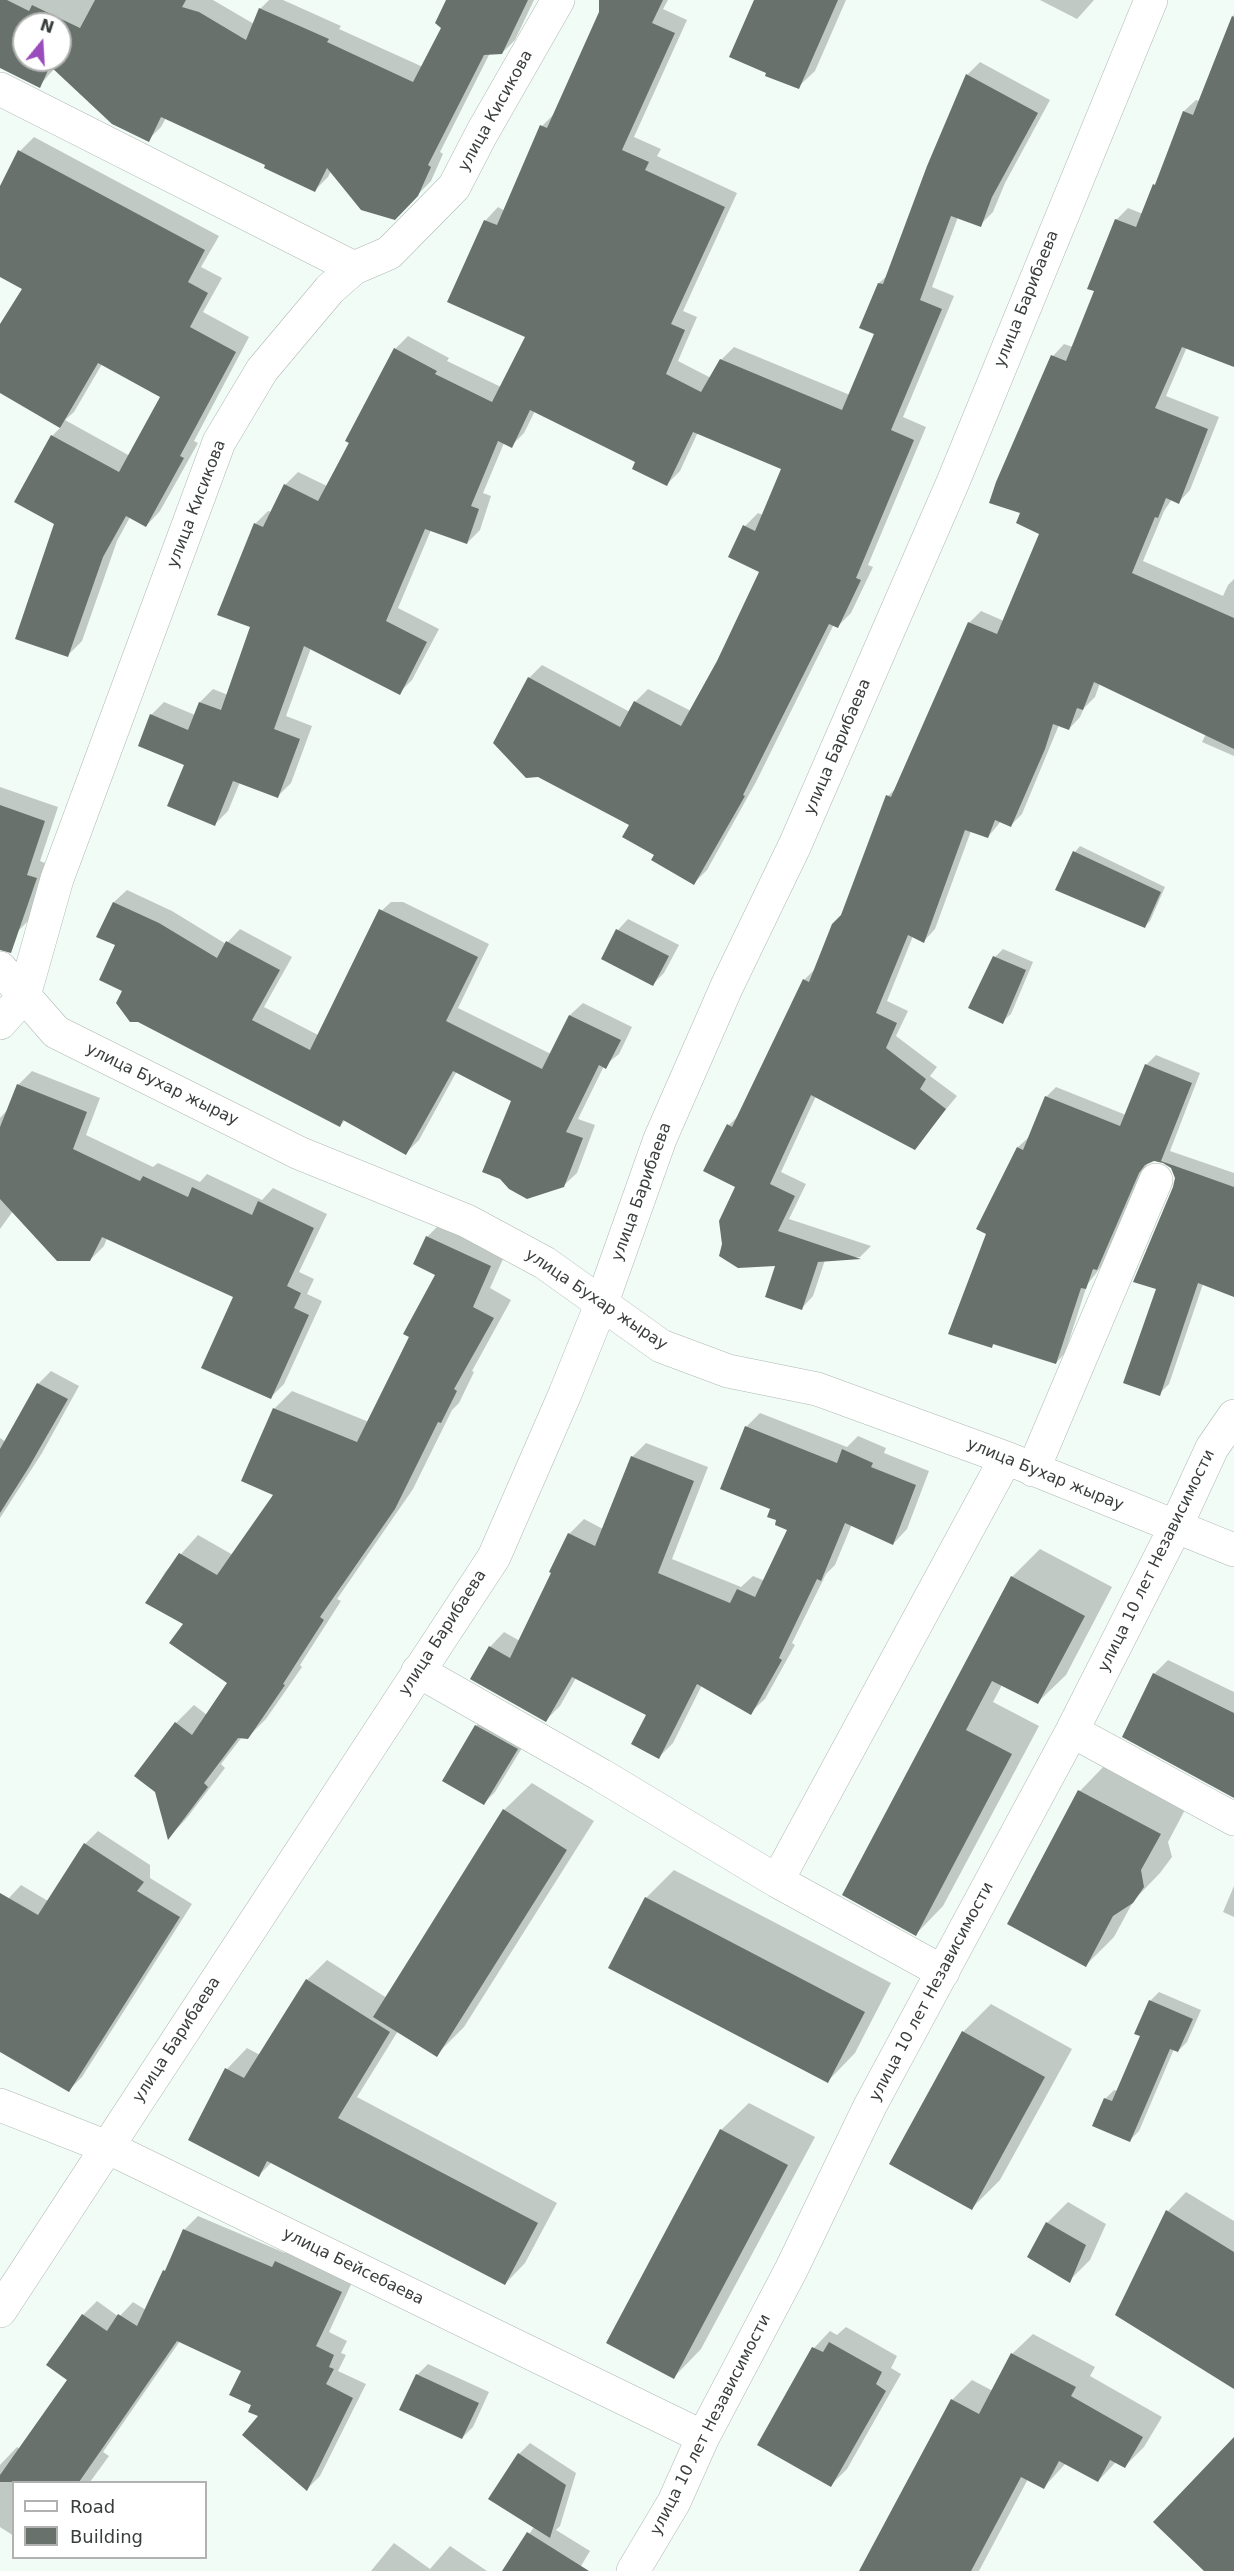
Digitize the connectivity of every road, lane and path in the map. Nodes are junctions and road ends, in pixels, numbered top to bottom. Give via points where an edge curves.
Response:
1 (558, 0) edge
2 (1151, 0) edge
3 (0, 89) edge
4 (354, 268) junction
5 (0, 968) edge
6 (24, 996) junction
7 (0, 1023) edge
8 (1156, 1180) dead end
9 (601, 1305) junction
10 (1234, 1416) edge
11 (1019, 1464) junction
12 (1175, 1528) junction
13 (1234, 1550) edge
14 (418, 1671) junction
15 (1072, 1731) junction
16 (1234, 1820) edge
17 (777, 1881) junction
18 (943, 1972) junction
19 (0, 2105) edge
20 (106, 2147) junction
21 (0, 2311) edge
22 (703, 2437) junction
23 (633, 2571) edge

1 - 4 street, улица Кисикова via 454,187 388,253
2 - 9 street, улица Барибаева via 953,482 795,845 660,1139
3 - 4 street
4 - 6 street, улица Кисикова via 330,290 262,370 219,442 57,879
5 - 6 street, улица Бухар жырау
6 - 7 street, улица Кисикова
6 - 9 street, улица Бухар жырау via 56,1032 299,1153 468,1221 546,1263
8 - 11 street
9 - 11 street, улица Бухар жырау via 661,1346 728,1371 817,1389
9 - 14 street, улица Барибаева via 494,1557
10 - 12 street, улица 10 лет Независимости via 1212,1448
11 - 12 street, улица Бухар жырау
11 - 17 street
12 - 13 street, улица Бухар жырау
12 - 15 street, улица 10 лет Независимости
14 - 17 street
14 - 20 street, улица Барибаева
15 - 16 street
15 - 18 street, улица 10 лет Независимости
17 - 18 street
18 - 22 street, улица 10 лет Независимости via 870,2106 791,2270
19 - 20 street, улица Бейсебаева
20 - 21 street, улица Барибаева
20 - 22 street, улица Бейсебаева
22 - 23 street, улица 10 лет Независимости via 674,2502

